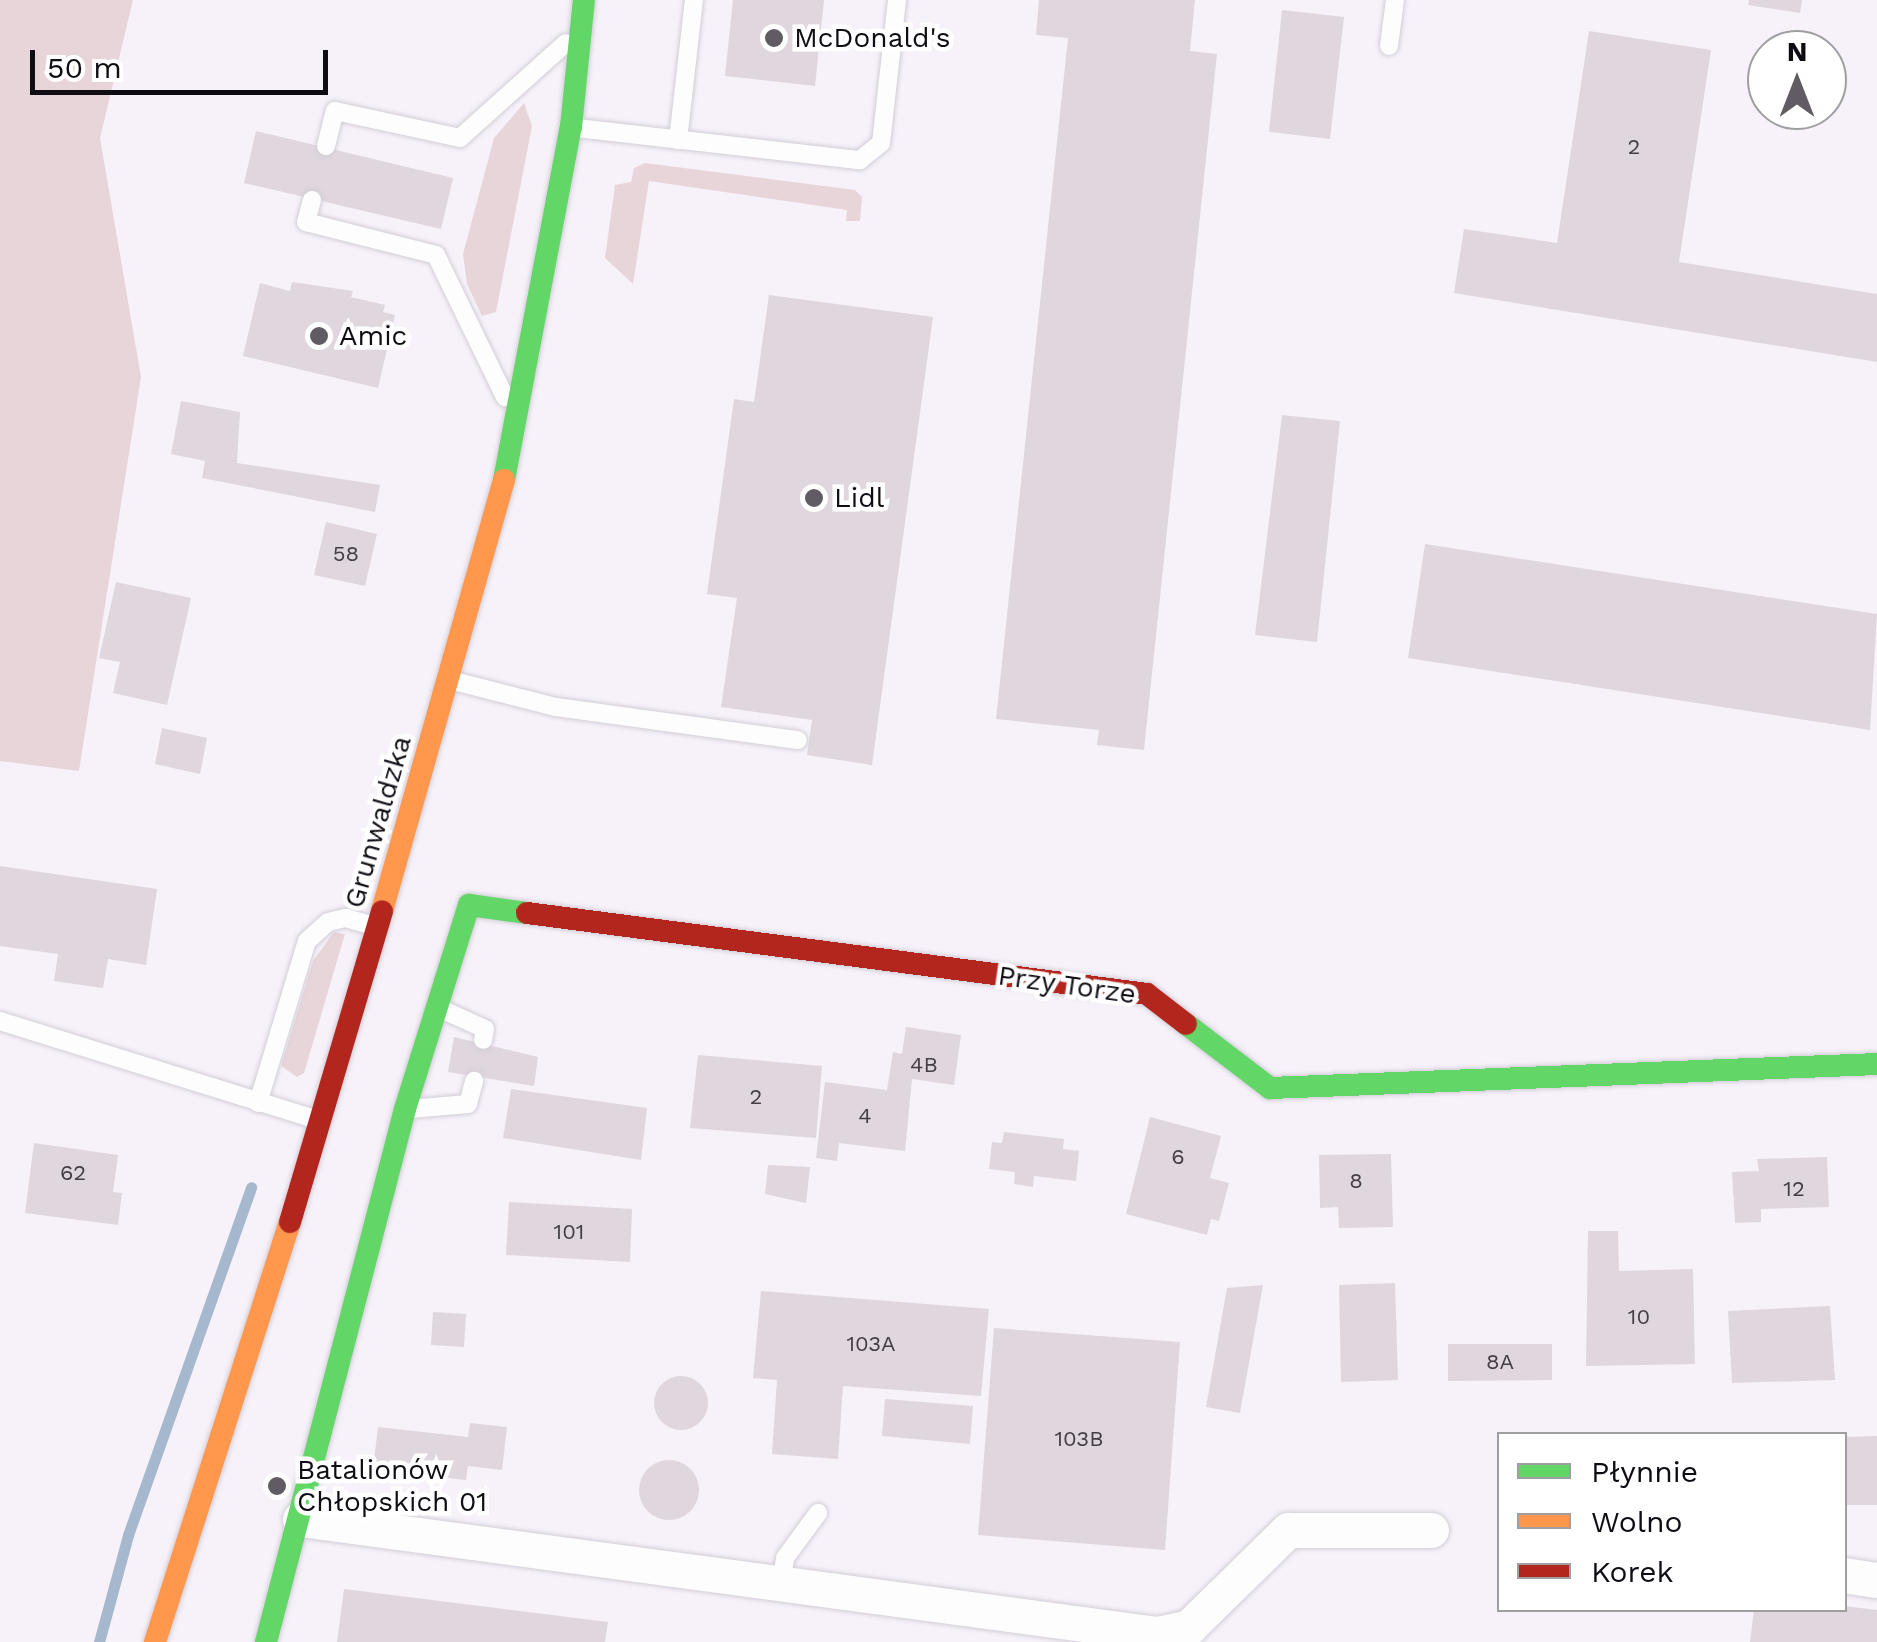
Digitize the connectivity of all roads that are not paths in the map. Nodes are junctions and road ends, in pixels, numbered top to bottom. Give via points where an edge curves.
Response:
1 (584, 0) edge
2 (694, 0) edge
3 (897, 0) edge
4 (1396, 0) edge
5 (581, 30) junction
6 (1389, 46) dead end
7 (571, 127) junction
8 (678, 140) junction
9 (326, 146) dead end
10 (312, 200) dead end
11 (516, 419) junction
12 (450, 680) junction
13 (798, 740) dead end
14 (379, 928) junction
15 (434, 1006) junction
16 (0, 1021) edge
17 (483, 1040) dead end
18 (1877, 1064) edge
19 (474, 1082) dead end
20 (258, 1102) junction
21 (405, 1109) junction
22 (322, 1122) junction
23 (818, 1513) dead end
24 (300, 1519) junction
25 (1431, 1530) dead end
26 (1847, 1575) edge
27 (1877, 1580) edge
28 (781, 1584) junction
29 (155, 1642) edge
30 (266, 1642) edge

1 - 5 street, Grunwaldzka
2 - 8 lane
3 - 8 lane via 881,143 860,160
4 - 6 lane
5 - 7 street, Grunwaldzka
5 - 9 lane via 460,138 335,110
7 - 8 lane
7 - 11 street, Grunwaldzka
10 - 11 lane via 306,222 436,255
11 - 12 street, Grunwaldzka
12 - 13 lane via 556,707
12 - 14 street, Grunwaldzka
14 - 20 lane via 346,918 328,922 307,941
14 - 22 street, Grunwaldzka
15 - 17 lane via 485,1029
15 - 18 street, Przy Torze via 469,905 1147,994 1270,1088
15 - 21 street
16 - 20 lane
19 - 21 lane via 468,1104
20 - 22 lane
21 - 24 street
22 - 29 street, Grunwaldzka
23 - 28 lane via 786,1558
24 - 28 street
24 - 30 street
25 - 28 street via 1288,1530 1188,1627 1157,1634
26 - 27 street

